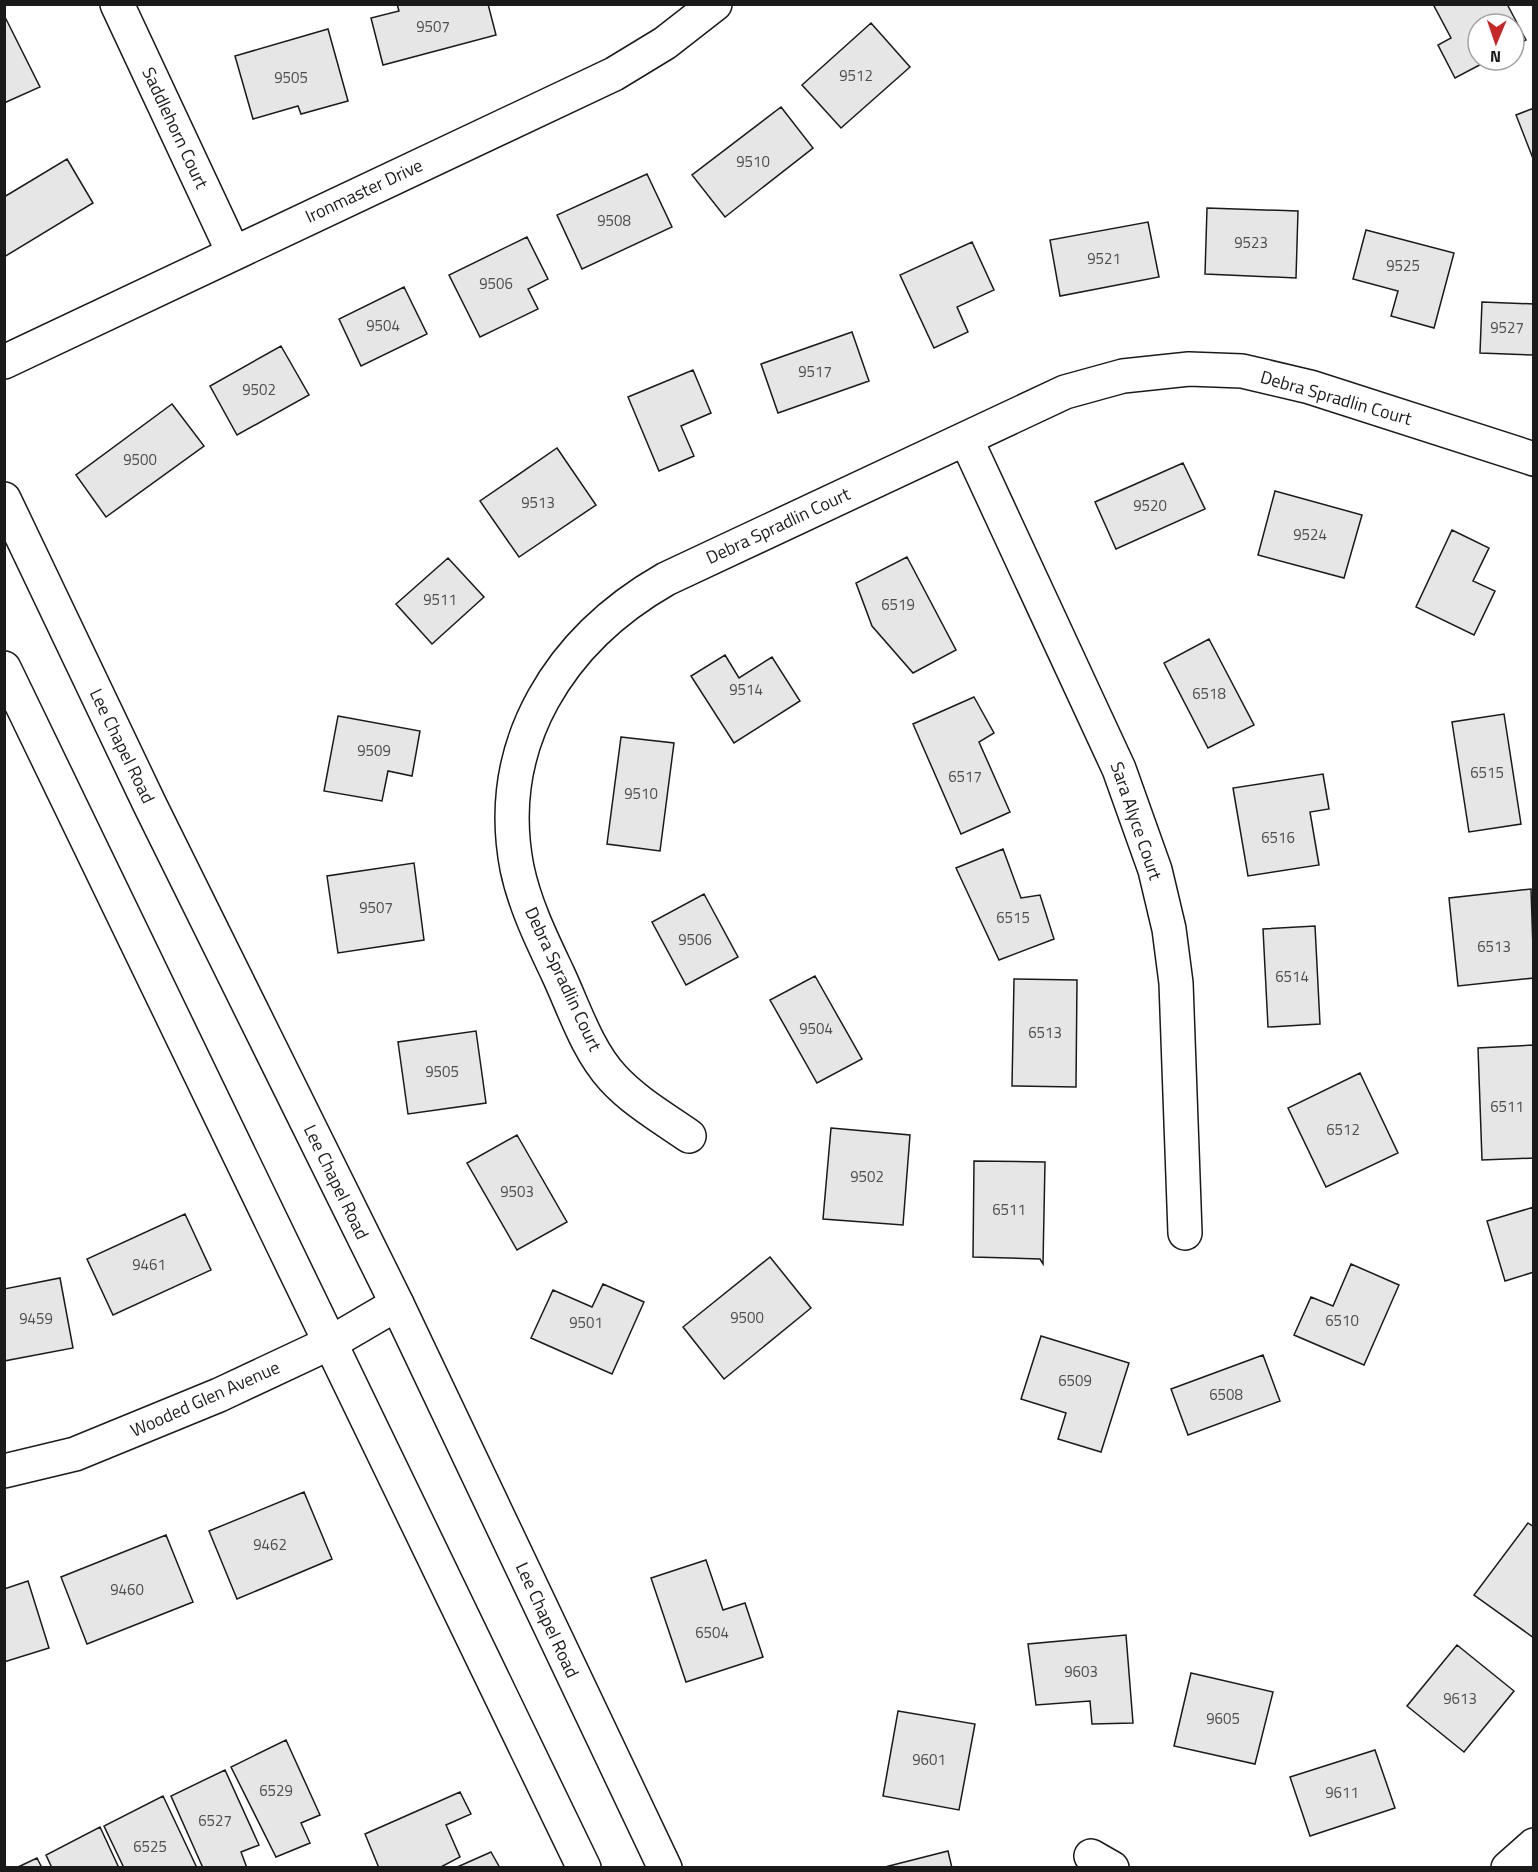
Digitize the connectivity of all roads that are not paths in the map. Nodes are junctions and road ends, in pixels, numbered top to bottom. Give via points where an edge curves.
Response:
1 (117, 4) edge
2 (715, 4) edge
3 (233, 252) junction
4 (4, 362) edge
5 (966, 439) junction
6 (1533, 459) edge
7 (4, 499) edge
8 (4, 668) edge
9 (689, 1136) dead end
10 (1185, 1233) dead end
11 (397, 1304) junction
12 (332, 1342) junction
13 (4, 1471) edge
14 (1533, 1845) edge
15 (584, 1868) edge
16 (665, 1868) edge
17 (1508, 1868) edge

1 - 3 street, Saddlehorn Court
2 - 3 street, Ironmaster Drive via 665,43 614,74
3 - 4 street, Ironmaster Drive
5 - 6 street, Debra Spradlin Court via 1065,392 1123,376 1189,369 1242,371 1310,387
5 - 9 street, Debra Spradlin Court via 637,595 587,637 551,684 530,725 517,770 513,822 518,868 532,918 591,1044 612,1077
5 - 10 street, Sara Alyce Court via 1119,769 1155,870 1176,983
7 - 11 street, Lee Chapel Road via 150,805
8 - 12 street
11 - 12 street, Wooded Glen Avenue
11 - 16 street, Lee Chapel Road
12 - 13 street, Wooded Glen Avenue via 96,1446
12 - 15 street
14 - 17 street

